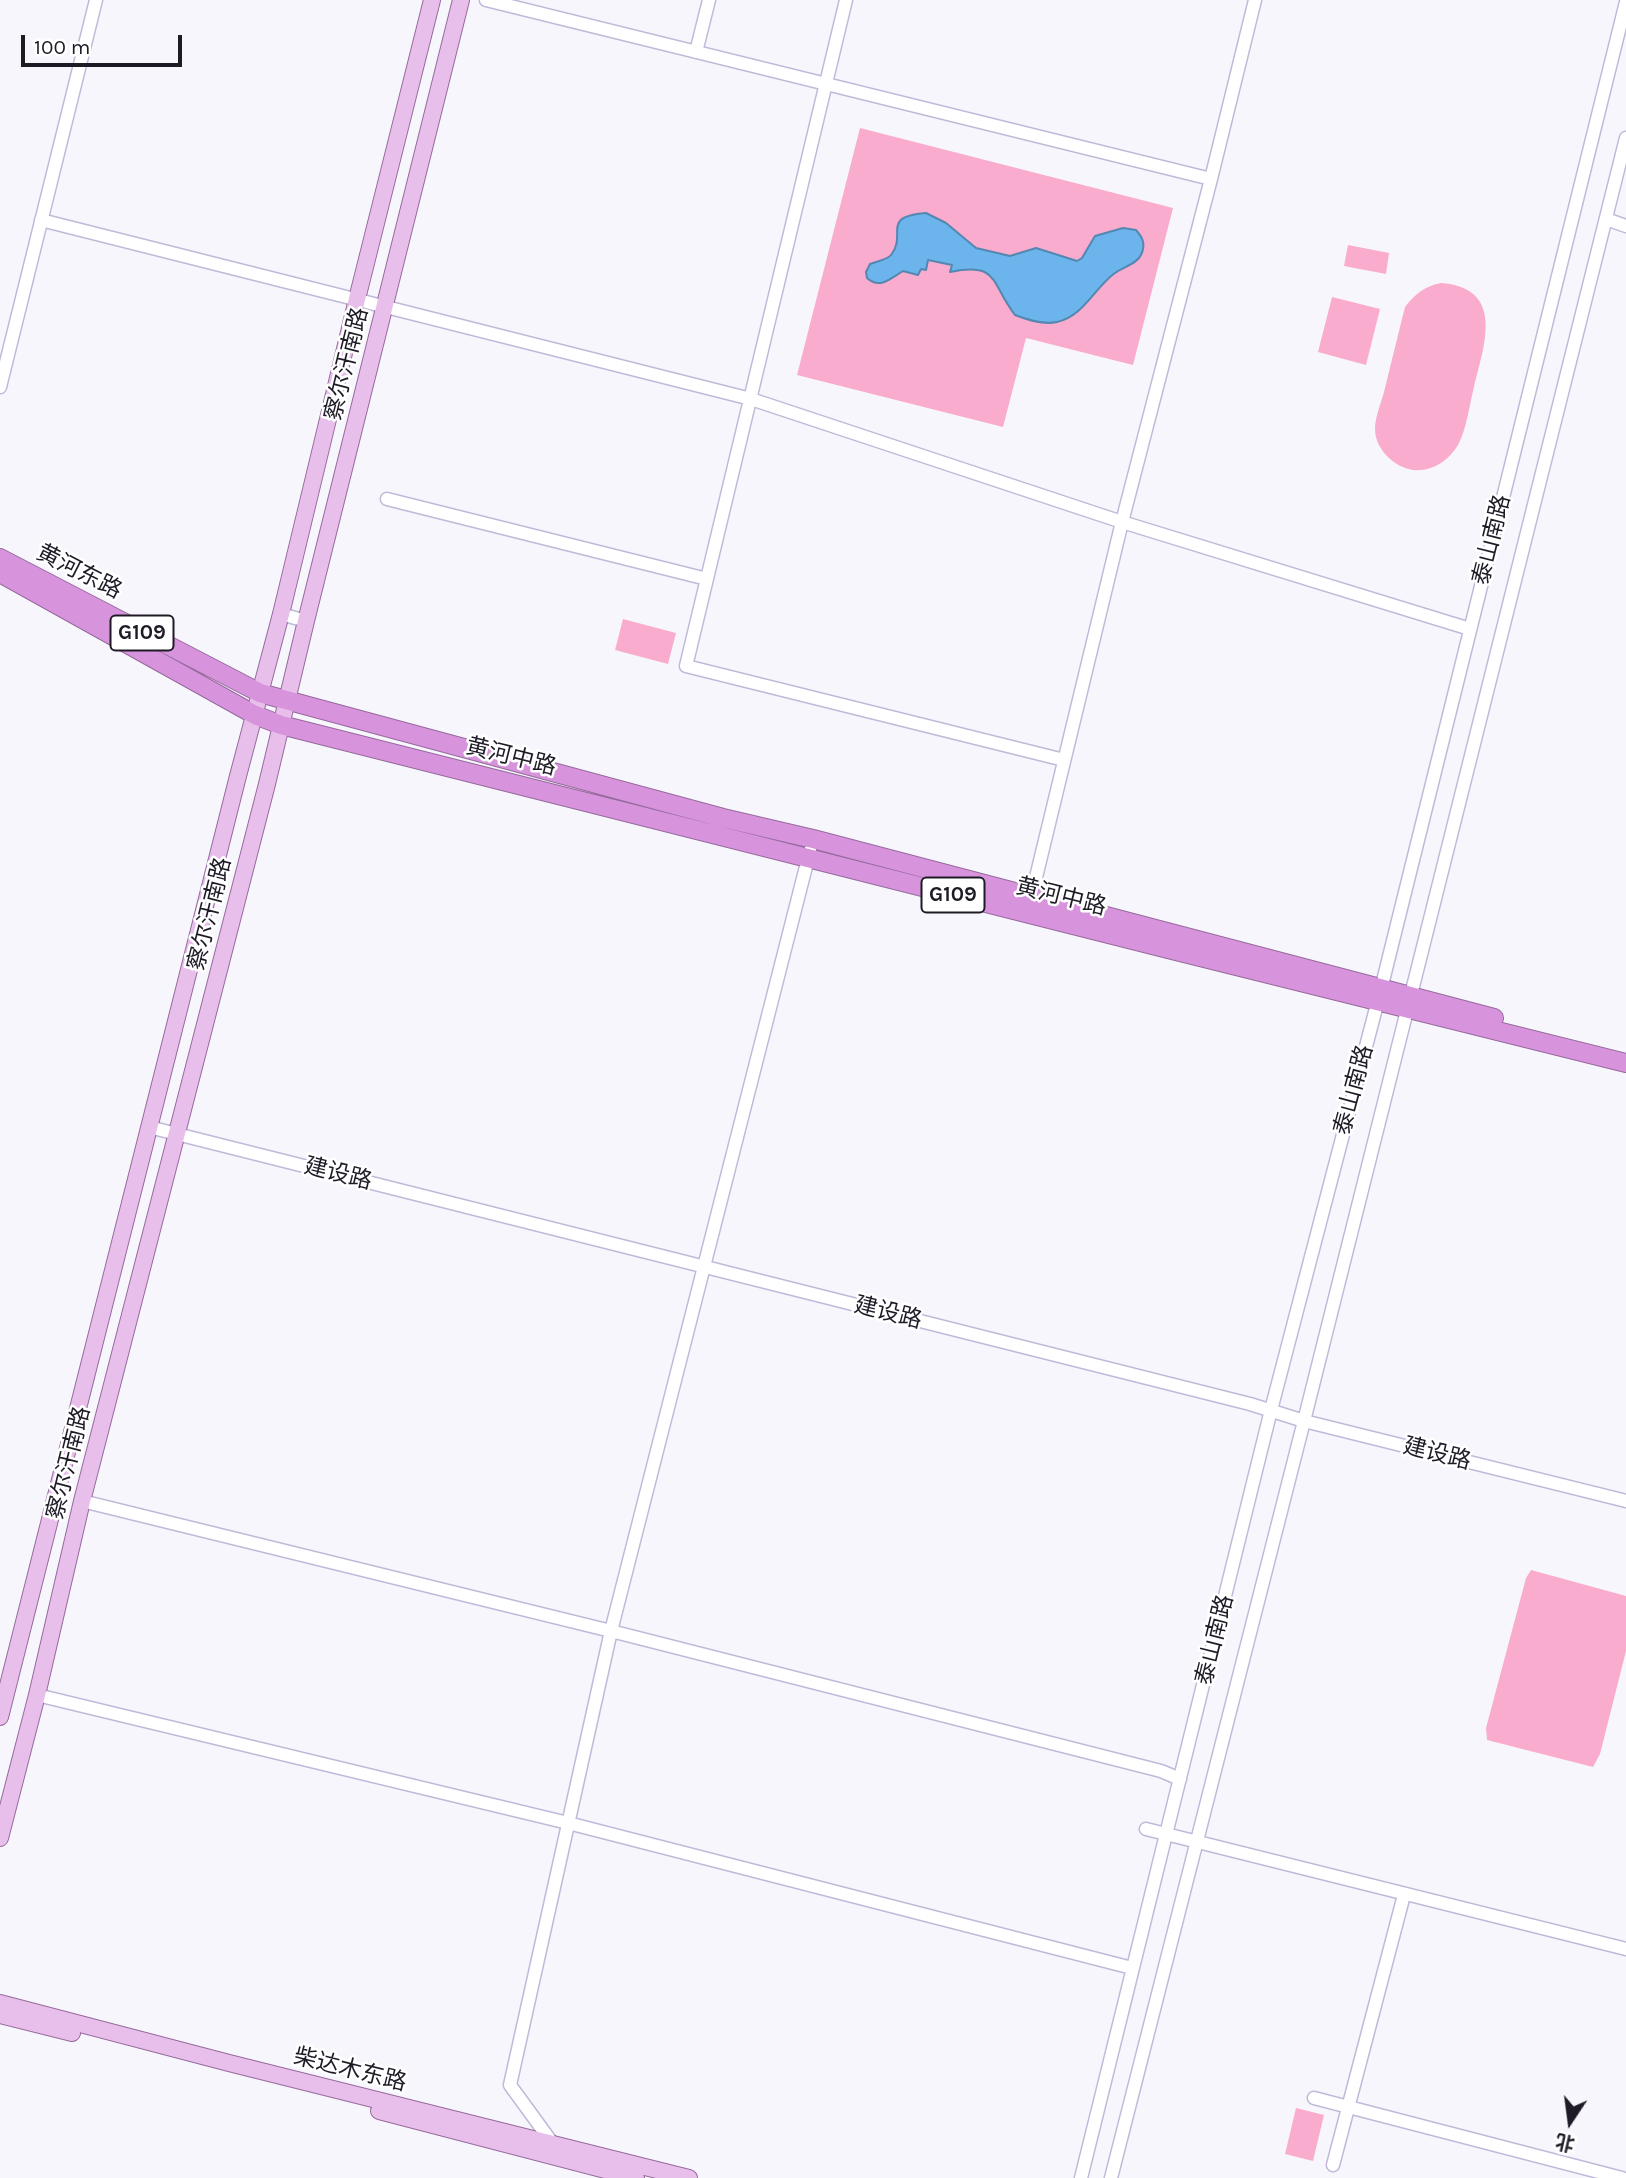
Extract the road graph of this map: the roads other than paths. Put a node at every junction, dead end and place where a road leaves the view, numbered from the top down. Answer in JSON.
{"nodes":[{"id":1,"x":96,"y":0,"type":"edge"},
{"id":2,"x":432,"y":0,"type":"edge"},
{"id":3,"x":461,"y":0,"type":"edge"},
{"id":4,"x":486,"y":0,"type":"edge"},
{"id":5,"x":709,"y":0,"type":"edge"},
{"id":6,"x":846,"y":0,"type":"edge"},
{"id":7,"x":1255,"y":0,"type":"edge"},
{"id":8,"x":1626,"y":2,"type":"edge"},
{"id":9,"x":696,"y":52,"type":"junction"},
{"id":10,"x":825,"y":84,"type":"junction"},
{"id":11,"x":1626,"y":138,"type":"edge"},
{"id":12,"x":1211,"y":179,"type":"junction"},
{"id":13,"x":1606,"y":219,"type":"junction"},
{"id":14,"x":41,"y":220,"type":"junction"},
{"id":15,"x":1626,"y":226,"type":"edge"},
{"id":16,"x":357,"y":299,"type":"junction"},
{"id":17,"x":384,"y":306,"type":"junction"},
{"id":18,"x":0,"y":387,"type":"edge"},
{"id":19,"x":751,"y":399,"type":"junction"},
{"id":20,"x":387,"y":499,"type":"dead end"},
{"id":21,"x":1122,"y":522,"type":"junction"},
{"id":22,"x":0,"y":558,"type":"edge"},
{"id":23,"x":0,"y":573,"type":"edge"},
{"id":24,"x":707,"y":579,"type":"junction"},
{"id":25,"x":281,"y":614,"type":"junction"},
{"id":26,"x":306,"y":621,"type":"junction"},
{"id":27,"x":1469,"y":629,"type":"junction"},
{"id":28,"x":260,"y":693,"type":"junction"},
{"id":29,"x":287,"y":699,"type":"junction"},
{"id":30,"x":255,"y":715,"type":"junction"},
{"id":31,"x":281,"y":725,"type":"junction"},
{"id":32,"x":1064,"y":760,"type":"junction"},
{"id":33,"x":813,"y":839,"type":"junction"},
{"id":34,"x":808,"y":858,"type":"junction"},
{"id":35,"x":1031,"y":898,"type":"junction"},
{"id":36,"x":1379,"y":995,"type":"junction"},
{"id":37,"x":1409,"y":1003,"type":"junction"},
{"id":38,"x":1626,"y":1052,"type":"edge"},
{"id":39,"x":1626,"y":1063,"type":"edge"},
{"id":40,"x":149,"y":1126,"type":"junction"},
{"id":41,"x":178,"y":1134,"type":"junction"},
{"id":42,"x":705,"y":1267,"type":"junction"},
{"id":43,"x":1271,"y":1410,"type":"junction"},
{"id":44,"x":1304,"y":1421,"type":"junction"},
{"id":45,"x":82,"y":1501,"type":"junction"},
{"id":46,"x":1626,"y":1501,"type":"edge"},
{"id":47,"x":611,"y":1631,"type":"junction"},
{"id":48,"x":37,"y":1695,"type":"junction"},
{"id":49,"x":0,"y":1717,"type":"edge"},
{"id":50,"x":1180,"y":1779,"type":"junction"},
{"id":51,"x":568,"y":1824,"type":"junction"},
{"id":52,"x":1146,"y":1829,"type":"dead end"},
{"id":53,"x":1166,"y":1835,"type":"junction"},
{"id":54,"x":0,"y":1838,"type":"edge"},
{"id":55,"x":1196,"y":1842,"type":"junction"},
{"id":56,"x":1404,"y":1895,"type":"junction"},
{"id":57,"x":1626,"y":1949,"type":"edge"},
{"id":58,"x":1132,"y":1968,"type":"junction"},
{"id":59,"x":0,"y":2003,"type":"edge"},
{"id":60,"x":0,"y":2015,"type":"edge"},
{"id":61,"x":1314,"y":2098,"type":"dead end"},
{"id":62,"x":1348,"y":2107,"type":"junction"},
{"id":63,"x":553,"y":2144,"type":"junction"},
{"id":64,"x":1333,"y":2165,"type":"dead end"},
{"id":65,"x":636,"y":2178,"type":"edge"},
{"id":66,"x":689,"y":2178,"type":"edge"},
{"id":67,"x":1081,"y":2178,"type":"edge"},
{"id":68,"x":1111,"y":2178,"type":"edge"},
{"id":69,"x":1622,"y":2178,"type":"edge"}],
"edges":[{"from":1,"to":14,"type":"street"},
{"from":2,"to":16,"type":"main road","name":"察尔汗南路"},
{"from":3,"to":17,"type":"main road","name":"察尔汗南路"},
{"from":4,"to":9,"type":"street"},
{"from":5,"to":9,"type":"street"},
{"from":6,"to":10,"type":"street"},
{"from":7,"to":12,"type":"street"},
{"from":8,"to":27,"type":"street","name":"泰山南路"},
{"from":9,"to":10,"type":"street"},
{"from":10,"to":12,"type":"street"},
{"from":10,"to":19,"type":"street"},
{"from":11,"to":13,"type":"street","name":"泰山南路"},
{"from":12,"to":21,"type":"street"},
{"from":13,"to":15,"type":"street"},
{"from":13,"to":37,"type":"street","name":"泰山南路"},
{"from":14,"to":16,"type":"street"},
{"from":14,"to":18,"type":"street"},
{"from":16,"to":17,"type":"street"},
{"from":16,"to":25,"type":"main road","name":"察尔汗南路"},
{"from":17,"to":19,"type":"street"},
{"from":17,"to":26,"type":"main road","name":"察尔汗南路"},
{"from":19,"to":21,"type":"street"},
{"from":19,"to":24,"type":"street"},
{"from":20,"to":24,"type":"street"},
{"from":21,"to":27,"type":"street"},
{"from":21,"to":32,"type":"street"},
{"from":22,"to":28,"type":"highway","name":"黄河东路","number":"G109"},
{"from":23,"to":30,"type":"highway","name":"黄河东路","number":"G109"},
{"from":24,"to":32,"type":"street"},
{"from":25,"to":26,"type":"street"},
{"from":25,"to":28,"type":"main road","name":"察尔汗南路"},
{"from":26,"to":29,"type":"main road","name":"察尔汗南路"},
{"from":27,"to":36,"type":"street","name":"泰山南路"},
{"from":28,"to":29,"type":"highway","name":"黄河东路","number":"G109"},
{"from":28,"to":30,"type":"main road","name":"察尔汗南路"},
{"from":29,"to":31,"type":"main road","name":"察尔汗南路"},
{"from":29,"to":33,"type":"highway","name":"黄河中路","number":"G109"},
{"from":30,"to":31,"type":"highway","name":"黄河东路","number":"G109"},
{"from":30,"to":40,"type":"main road","name":"察尔汗南路"},
{"from":31,"to":34,"type":"highway","name":"黄河中路","number":"G109"},
{"from":31,"to":41,"type":"main road","name":"察尔汗南路"},
{"from":32,"to":35,"type":"street"},
{"from":33,"to":34,"type":"street"},
{"from":33,"to":35,"type":"highway","name":"黄河中路","number":"G109"},
{"from":34,"to":36,"type":"highway","name":"黄河中路","number":"G109"},
{"from":34,"to":42,"type":"street"},
{"from":35,"to":36,"type":"highway","name":"黄河中路","number":"G109"},
{"from":36,"to":37,"type":"highway","name":"黄河中路","number":"G109"},
{"from":36,"to":43,"type":"street","name":"泰山南路"},
{"from":37,"to":38,"type":"highway","name":"黄河中路","number":"G109"},
{"from":37,"to":39,"type":"highway","name":"黄河中路","number":"G109"},
{"from":37,"to":44,"type":"street","name":"泰山南路"},
{"from":40,"to":41,"type":"street","name":"建设路"},
{"from":40,"to":49,"type":"main road","name":"察尔汗南路"},
{"from":41,"to":42,"type":"street","name":"建设路"},
{"from":41,"to":45,"type":"main road","name":"察尔汗南路"},
{"from":42,"to":43,"type":"street","name":"建设路"},
{"from":42,"to":47,"type":"street"},
{"from":43,"to":44,"type":"street","name":"建设路"},
{"from":43,"to":50,"type":"street","name":"泰山南路"},
{"from":44,"to":46,"type":"street","name":"建设路"},
{"from":44,"to":55,"type":"street","name":"泰山南路"},
{"from":45,"to":47,"type":"street"},
{"from":45,"to":48,"type":"main road","name":"察尔汗南路"},
{"from":47,"to":50,"type":"street"},
{"from":47,"to":51,"type":"street"},
{"from":48,"to":51,"type":"street"},
{"from":48,"to":54,"type":"main road","name":"察尔汗南路"},
{"from":50,"to":53,"type":"street","name":"泰山南路"},
{"from":51,"to":58,"type":"street"},
{"from":51,"to":63,"type":"street"},
{"from":52,"to":53,"type":"street"},
{"from":53,"to":55,"type":"street"},
{"from":53,"to":58,"type":"street","name":"泰山南路"},
{"from":55,"to":56,"type":"street"},
{"from":55,"to":68,"type":"street","name":"泰山南路"},
{"from":56,"to":57,"type":"street"},
{"from":56,"to":62,"type":"street"},
{"from":58,"to":67,"type":"street","name":"泰山南路"},
{"from":59,"to":63,"type":"main road","name":"柴达木东路"},
{"from":60,"to":65,"type":"main road","name":"柴达木东路"},
{"from":61,"to":62,"type":"street"},
{"from":62,"to":64,"type":"street"},
{"from":62,"to":69,"type":"street"},
{"from":63,"to":66,"type":"main road","name":"柴达木东路"}]}
